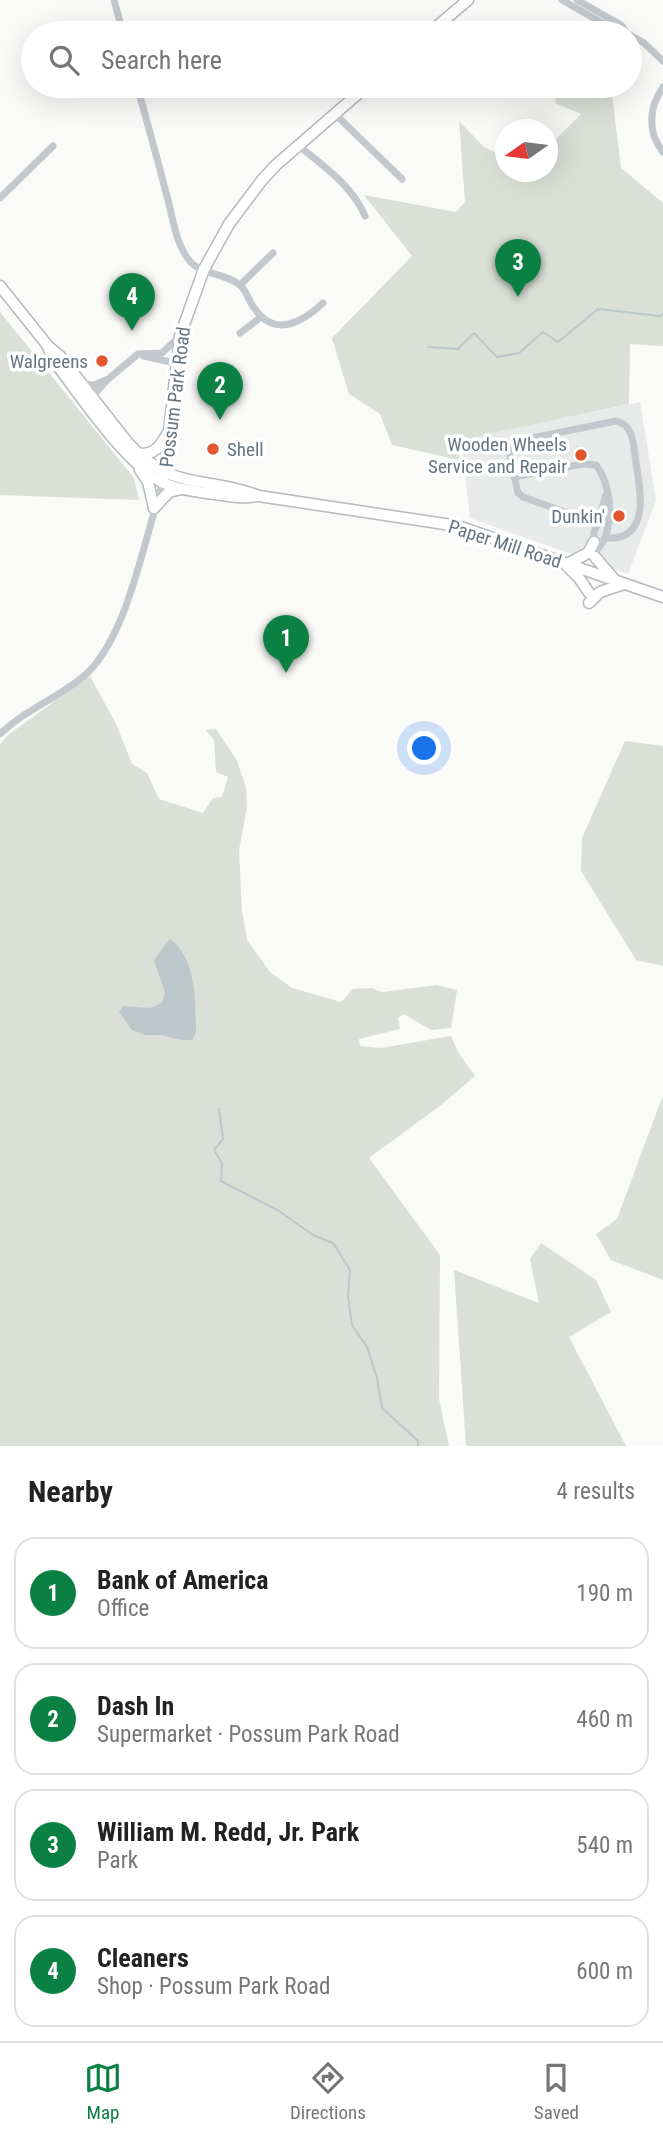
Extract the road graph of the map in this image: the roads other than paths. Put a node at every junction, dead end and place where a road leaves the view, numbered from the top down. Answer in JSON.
{"nodes":[{"id":1,"x":114,"y":0,"type":"edge"},
{"id":2,"x":468,"y":0,"type":"edge"},
{"id":3,"x":562,"y":0,"type":"edge"},
{"id":4,"x":578,"y":0,"type":"edge"},
{"id":5,"x":120,"y":21,"type":"edge"},
{"id":6,"x":443,"y":21,"type":"edge"},
{"id":7,"x":599,"y":21,"type":"edge"},
{"id":8,"x":613,"y":21,"type":"edge"},
{"id":9,"x":642,"y":41,"type":"edge"},
{"id":10,"x":663,"y":61,"type":"edge"},
{"id":11,"x":663,"y":87,"type":"edge"},
{"id":12,"x":140,"y":98,"type":"edge"},
{"id":13,"x":353,"y":98,"type":"edge"},
{"id":14,"x":335,"y":114,"type":"junction"},
{"id":15,"x":298,"y":145,"type":"junction"},
{"id":16,"x":53,"y":146,"type":"dead end"},
{"id":17,"x":663,"y":152,"type":"edge"},
{"id":18,"x":402,"y":179,"type":"dead end"},
{"id":19,"x":0,"y":198,"type":"edge"},
{"id":20,"x":365,"y":216,"type":"dead end"},
{"id":21,"x":273,"y":253,"type":"dead end"},
{"id":22,"x":204,"y":269,"type":"junction"},
{"id":23,"x":240,"y":285,"type":"junction"},
{"id":24,"x":0,"y":286,"type":"edge"},
{"id":25,"x":323,"y":303,"type":"dead end"},
{"id":26,"x":261,"y":317,"type":"junction"},
{"id":27,"x":240,"y":333,"type":"dead end"},
{"id":28,"x":180,"y":336,"type":"junction"},
{"id":29,"x":48,"y":346,"type":"junction"},
{"id":30,"x":143,"y":356,"type":"junction"},
{"id":31,"x":176,"y":363,"type":"junction"},
{"id":32,"x":68,"y":379,"type":"junction"},
{"id":33,"x":107,"y":380,"type":"junction"},
{"id":34,"x":83,"y":384,"type":"junction"},
{"id":35,"x":92,"y":397,"type":"junction"},
{"id":36,"x":169,"y":430,"type":"junction"},
{"id":37,"x":134,"y":455,"type":"junction"},
{"id":38,"x":514,"y":477,"type":"junction"},
{"id":39,"x":164,"y":478,"type":"junction"},
{"id":40,"x":183,"y":489,"type":"junction"},
{"id":41,"x":606,"y":494,"type":"junction"},
{"id":42,"x":259,"y":496,"type":"junction"},
{"id":43,"x":155,"y":508,"type":"junction"},
{"id":44,"x":597,"y":526,"type":"junction"},
{"id":45,"x":606,"y":538,"type":"junction"},
{"id":46,"x":595,"y":550,"type":"junction"},
{"id":47,"x":566,"y":564,"type":"junction"},
{"id":48,"x":593,"y":573,"type":"junction"},
{"id":49,"x":622,"y":584,"type":"junction"},
{"id":50,"x":663,"y":597,"type":"edge"},
{"id":51,"x":0,"y":734,"type":"edge"}],
"edges":[{"from":1,"to":5,"type":"street"},
{"from":2,"to":6,"type":"main road"},
{"from":3,"to":7,"type":"street"},
{"from":4,"to":8,"type":"street"},
{"from":9,"to":10,"type":"street"},
{"from":11,"to":17,"type":"street"},
{"from":12,"to":22,"type":"street"},
{"from":13,"to":14,"type":"main road","name":"Possum Park Road"},
{"from":14,"to":15,"type":"main road","name":"Possum Park Road"},
{"from":14,"to":18,"type":"street"},
{"from":15,"to":20,"type":"street"},
{"from":15,"to":22,"type":"main road","name":"Possum Park Road"},
{"from":16,"to":19,"type":"street"},
{"from":21,"to":23,"type":"street"},
{"from":22,"to":23,"type":"street"},
{"from":22,"to":28,"type":"main road","name":"Possum Park Road"},
{"from":23,"to":26,"type":"street"},
{"from":24,"to":29,"type":"main road","name":"Paper Mill Road"},
{"from":25,"to":26,"type":"street"},
{"from":26,"to":27,"type":"street"},
{"from":28,"to":30,"type":"street"},
{"from":28,"to":31,"type":"main road","name":"Possum Park Road"},
{"from":29,"to":32,"type":"main road","name":"Paper Mill Road"},
{"from":29,"to":34,"type":"main road","name":"Paper Mill Road"},
{"from":30,"to":31,"type":"street"},
{"from":30,"to":33,"type":"street"},
{"from":31,"to":36,"type":"main road","name":"Possum Park Road"},
{"from":32,"to":35,"type":"main road"},
{"from":32,"to":37,"type":"main road","name":"Paper Mill Road"},
{"from":33,"to":34,"type":"street"},
{"from":33,"to":35,"type":"street"},
{"from":34,"to":35,"type":"main road","name":"Paper Mill Road"},
{"from":35,"to":37,"type":"main road","name":"Paper Mill Road"},
{"from":36,"to":37,"type":"main road"},
{"from":36,"to":39,"type":"main road","name":"Possum Park Road"},
{"from":37,"to":39,"type":"main road","name":"Paper Mill Road"},
{"from":37,"to":43,"type":"main road"},
{"from":38,"to":41,"type":"street"},
{"from":38,"to":44,"type":"street"},
{"from":38,"to":45,"type":"street"},
{"from":39,"to":40,"type":"main road","name":"Paper Mill Road"},
{"from":39,"to":42,"type":"main road","name":"Paper Mill Road"},
{"from":39,"to":43,"type":"street"},
{"from":40,"to":42,"type":"main road","name":"Paper Mill Road"},
{"from":40,"to":43,"type":"main road"},
{"from":41,"to":44,"type":"street"},
{"from":41,"to":45,"type":"street"},
{"from":42,"to":47,"type":"main road","name":"Paper Mill Road"},
{"from":43,"to":51,"type":"street"},
{"from":44,"to":46,"type":"street"},
{"from":45,"to":46,"type":"street"},
{"from":46,"to":47,"type":"main road"},
{"from":46,"to":48,"type":"street"},
{"from":46,"to":49,"type":"main road"},
{"from":47,"to":48,"type":"main road","name":"Paper Mill Road"},
{"from":47,"to":49,"type":"main road"},
{"from":48,"to":49,"type":"main road","name":"Paper Mill Road"},
{"from":49,"to":50,"type":"main road","name":"Paper Mill Road"}]}
